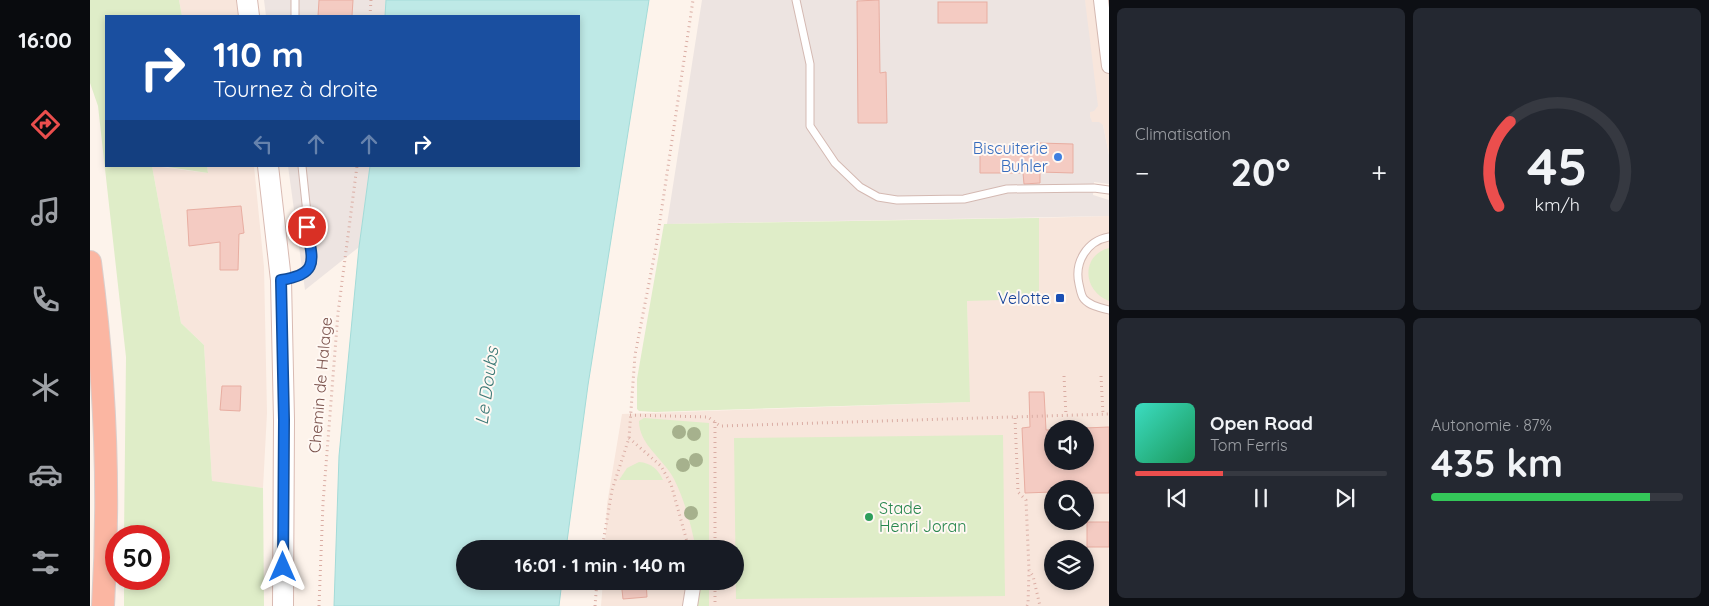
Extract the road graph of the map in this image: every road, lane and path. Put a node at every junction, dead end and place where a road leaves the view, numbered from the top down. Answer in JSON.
{"nodes":[{"id":1,"x":247,"y":0,"type":"edge"},
{"id":2,"x":294,"y":0,"type":"edge"},
{"id":3,"x":371,"y":0,"type":"edge"},
{"id":4,"x":693,"y":0,"type":"edge"},
{"id":5,"x":796,"y":0,"type":"edge"},
{"id":6,"x":1101,"y":0,"type":"edge"},
{"id":7,"x":249,"y":15,"type":"edge"},
{"id":8,"x":295,"y":15,"type":"edge"},
{"id":9,"x":370,"y":15,"type":"edge"},
{"id":10,"x":1109,"y":66,"type":"edge"},
{"id":11,"x":268,"y":167,"type":"edge"},
{"id":12,"x":302,"y":167,"type":"edge"},
{"id":13,"x":358,"y":167,"type":"edge"},
{"id":14,"x":1109,"y":190,"type":"edge"},
{"id":15,"x":1109,"y":237,"type":"edge"},
{"id":16,"x":90,"y":262,"type":"edge"},
{"id":17,"x":281,"y":280,"type":"junction"},
{"id":18,"x":1109,"y":310,"type":"edge"},
{"id":19,"x":1064,"y":376,"type":"dead end"},
{"id":20,"x":1101,"y":376,"type":"dead end"},
{"id":21,"x":1103,"y":414,"type":"junction"},
{"id":22,"x":1109,"y":414,"type":"edge"},
{"id":23,"x":630,"y":415,"type":"junction"},
{"id":24,"x":1066,"y":416,"type":"junction"},
{"id":25,"x":1015,"y":418,"type":"junction"},
{"id":26,"x":715,"y":422,"type":"junction"},
{"id":27,"x":630,"y":438,"type":"junction"},
{"id":28,"x":604,"y":540,"type":"edge"},
{"id":29,"x":687,"y":540,"type":"edge"},
{"id":30,"x":715,"y":540,"type":"edge"},
{"id":31,"x":1029,"y":570,"type":"junction"},
{"id":32,"x":596,"y":590,"type":"edge"},
{"id":33,"x":693,"y":590,"type":"edge"},
{"id":34,"x":715,"y":590,"type":"edge"},
{"id":35,"x":103,"y":606,"type":"edge"},
{"id":36,"x":283,"y":606,"type":"edge"},
{"id":37,"x":319,"y":606,"type":"edge"},
{"id":38,"x":595,"y":606,"type":"edge"},
{"id":39,"x":690,"y":606,"type":"edge"},
{"id":40,"x":715,"y":606,"type":"edge"},
{"id":41,"x":1026,"y":606,"type":"edge"},
{"id":42,"x":1040,"y":606,"type":"edge"}],
"edges":[{"from":1,"to":7,"type":"main road"},
{"from":2,"to":8,"type":"lane"},
{"from":3,"to":9,"type":"path"},
{"from":4,"to":23,"type":"path"},
{"from":5,"to":14,"type":"lane"},
{"from":6,"to":10,"type":"street"},
{"from":11,"to":17,"type":"main road"},
{"from":12,"to":17,"type":"lane"},
{"from":13,"to":37,"type":"path","name":"Chemin de Halage"},
{"from":15,"to":18,"type":"lane"},
{"from":16,"to":35,"type":"highway"},
{"from":17,"to":36,"type":"main road"},
{"from":19,"to":24,"type":"path"},
{"from":20,"to":21,"type":"path"},
{"from":21,"to":22,"type":"path"},
{"from":21,"to":24,"type":"path"},
{"from":23,"to":26,"type":"path"},
{"from":23,"to":27,"type":"path"},
{"from":24,"to":25,"type":"path"},
{"from":25,"to":26,"type":"path"},
{"from":25,"to":31,"type":"path"},
{"from":26,"to":30,"type":"path"},
{"from":27,"to":28,"type":"path"},
{"from":27,"to":29,"type":"path"},
{"from":31,"to":41,"type":"path"},
{"from":31,"to":42,"type":"path"},
{"from":32,"to":38,"type":"path"},
{"from":33,"to":39,"type":"street"},
{"from":34,"to":40,"type":"path"}]}
